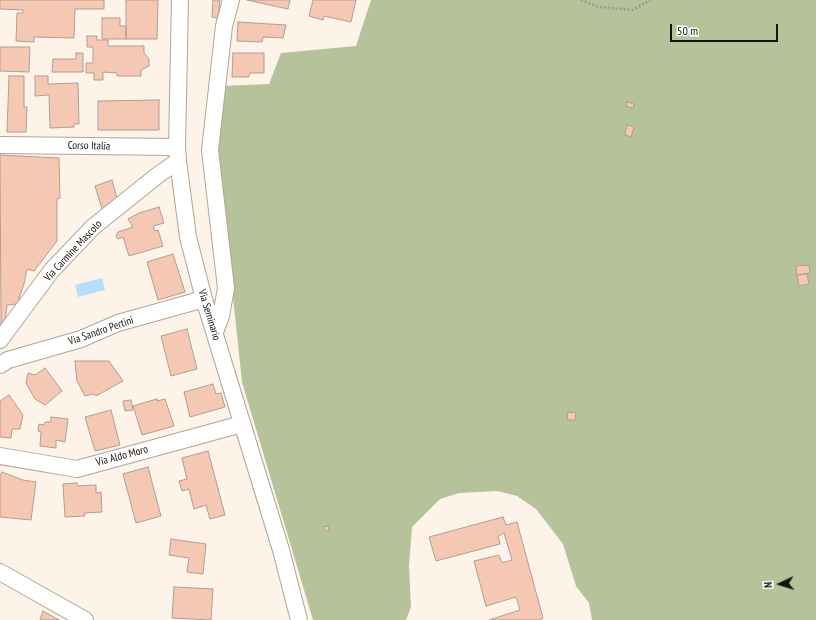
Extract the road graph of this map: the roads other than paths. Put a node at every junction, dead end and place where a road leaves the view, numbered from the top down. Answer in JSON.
{"nodes":[{"id":1,"x":180,"y":0,"type":"edge"},
{"id":2,"x":231,"y":0,"type":"edge"},
{"id":3,"x":0,"y":145,"type":"edge"},
{"id":4,"x":178,"y":154,"type":"junction"},
{"id":5,"x":204,"y":299,"type":"junction"},
{"id":6,"x":215,"y":332,"type":"junction"},
{"id":7,"x":0,"y":340,"type":"edge"},
{"id":8,"x":0,"y":366,"type":"edge"},
{"id":9,"x":242,"y":424,"type":"junction"},
{"id":10,"x":0,"y":456,"type":"edge"},
{"id":11,"x":0,"y":572,"type":"edge"},
{"id":12,"x":85,"y":620,"type":"edge"},
{"id":13,"x":299,"y":620,"type":"edge"}],
"edges":[{"from":1,"to":4,"type":"street","name":"Via Seminario"},
{"from":2,"to":6,"type":"street"},
{"from":3,"to":4,"type":"street","name":"Corso Italia"},
{"from":4,"to":5,"type":"street","name":"Via Seminario"},
{"from":4,"to":7,"type":"street","name":"Via Carmine Mascolo"},
{"from":5,"to":6,"type":"street","name":"Via Seminario"},
{"from":5,"to":8,"type":"street","name":"Via Sandro Pertini"},
{"from":6,"to":9,"type":"street","name":"Via Seminario"},
{"from":9,"to":10,"type":"street","name":"Via Aldo Moro"},
{"from":9,"to":13,"type":"street","name":"Via Seminario"},
{"from":11,"to":12,"type":"street"}]}
